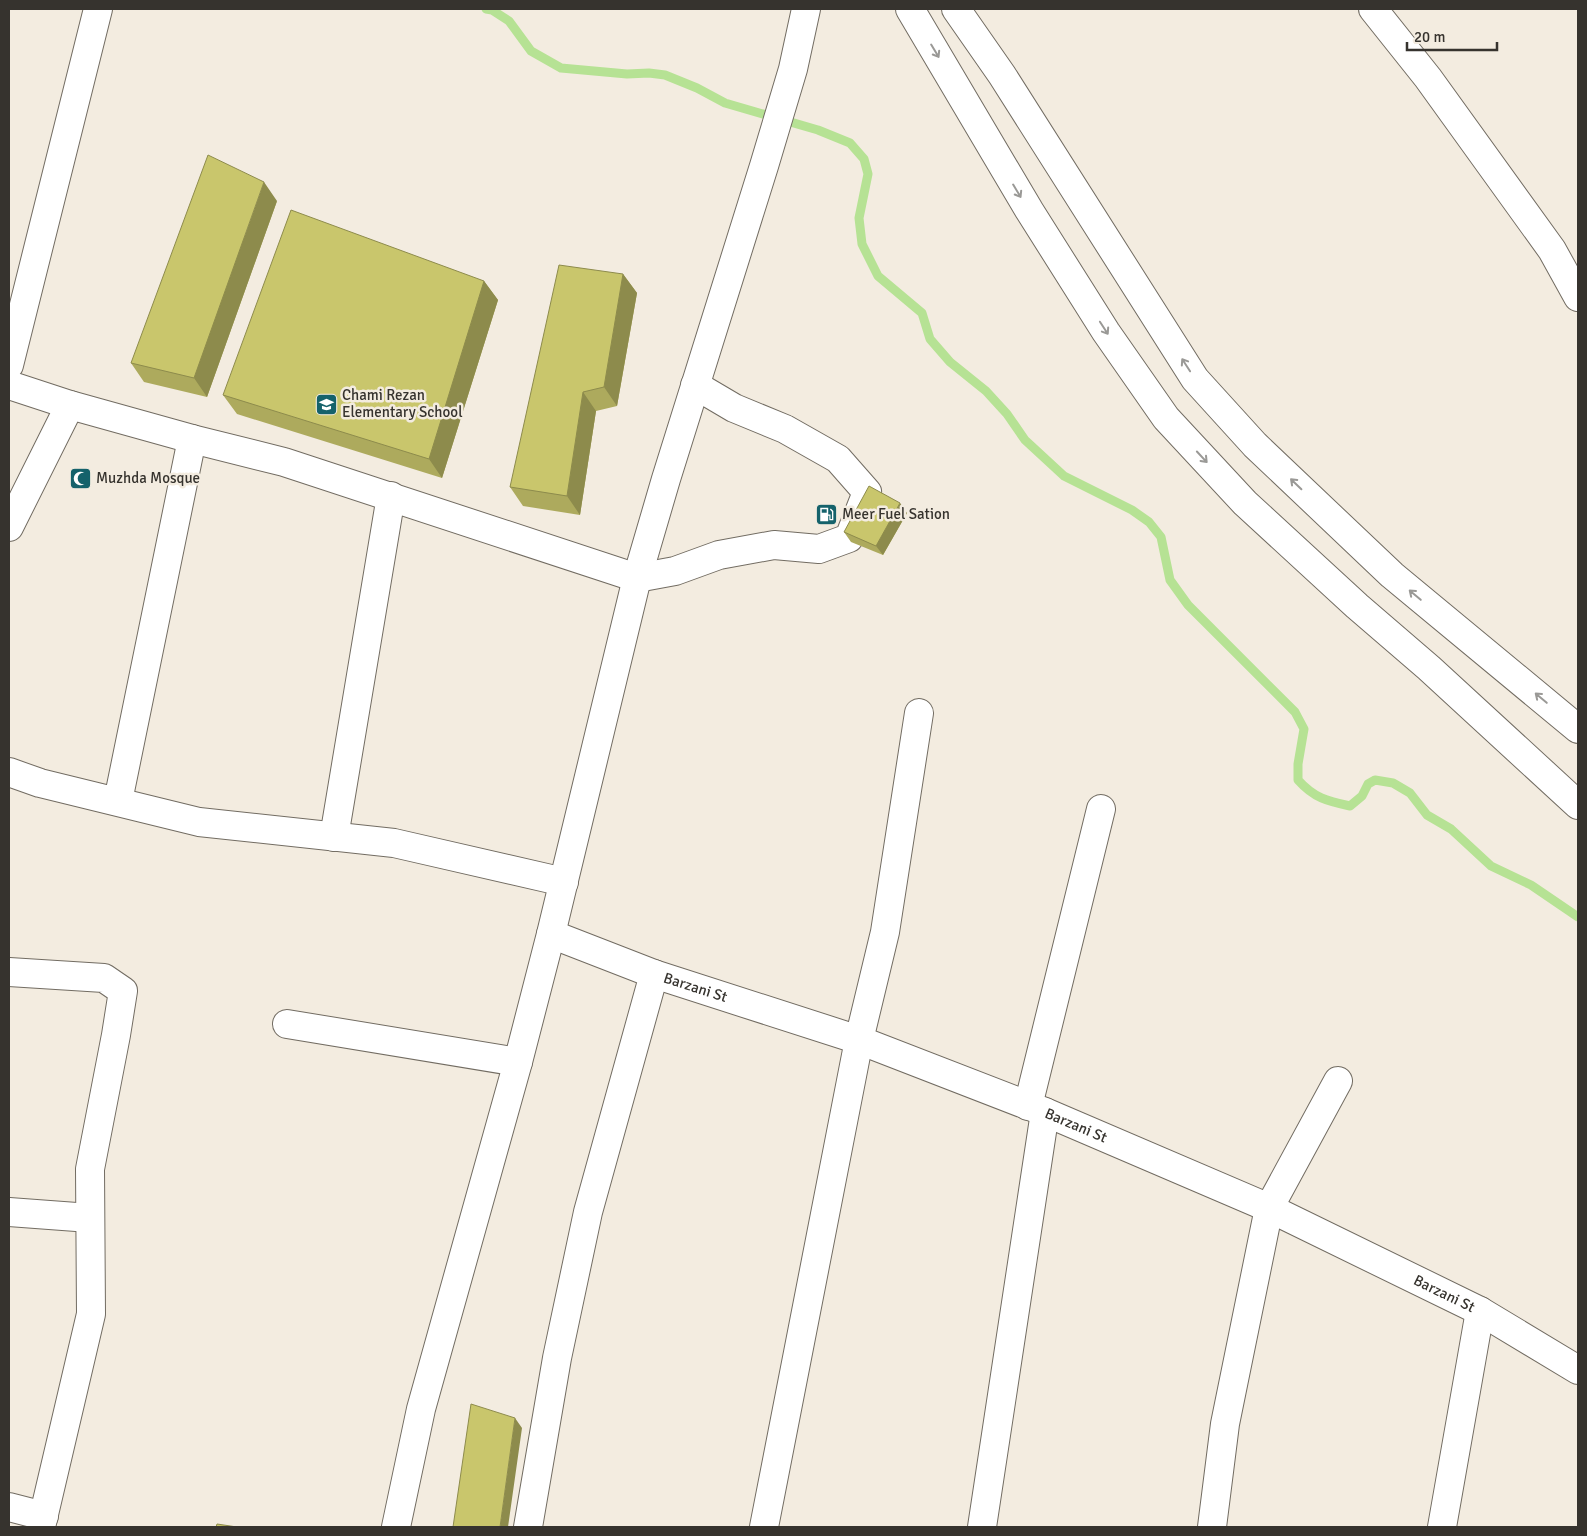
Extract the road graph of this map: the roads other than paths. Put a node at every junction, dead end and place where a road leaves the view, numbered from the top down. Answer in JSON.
{"nodes":[{"id":1,"x":98,"y":9,"type":"edge"},
{"id":2,"x":806,"y":9,"type":"edge"},
{"id":3,"x":910,"y":9,"type":"edge"},
{"id":4,"x":956,"y":9,"type":"edge"},
{"id":5,"x":1373,"y":9,"type":"edge"},
{"id":6,"x":1578,"y":297,"type":"edge"},
{"id":7,"x":9,"y":365,"type":"edge"},
{"id":8,"x":9,"y":385,"type":"edge"},
{"id":9,"x":695,"y":385,"type":"junction"},
{"id":10,"x":70,"y":405,"type":"junction"},
{"id":11,"x":192,"y":439,"type":"junction"},
{"id":12,"x":391,"y":496,"type":"junction"},
{"id":13,"x":9,"y":526,"type":"edge"},
{"id":14,"x":637,"y":578,"type":"junction"},
{"id":15,"x":919,"y":713,"type":"dead end"},
{"id":16,"x":1578,"y":729,"type":"edge"},
{"id":17,"x":9,"y":772,"type":"edge"},
{"id":18,"x":118,"y":802,"type":"junction"},
{"id":19,"x":1578,"y":805,"type":"edge"},
{"id":20,"x":1101,"y":809,"type":"dead end"},
{"id":21,"x":334,"y":837,"type":"junction"},
{"id":22,"x":564,"y":882,"type":"junction"},
{"id":23,"x":551,"y":934,"type":"junction"},
{"id":24,"x":9,"y":972,"type":"edge"},
{"id":25,"x":654,"y":974,"type":"junction"},
{"id":26,"x":287,"y":1024,"type":"dead end"},
{"id":27,"x":859,"y":1040,"type":"junction"},
{"id":28,"x":518,"y":1062,"type":"junction"},
{"id":29,"x":1338,"y":1081,"type":"dead end"},
{"id":30,"x":1036,"y":1109,"type":"junction"},
{"id":31,"x":1268,"y":1208,"type":"junction"},
{"id":32,"x":9,"y":1212,"type":"edge"},
{"id":33,"x":90,"y":1218,"type":"junction"},
{"id":34,"x":1480,"y":1311,"type":"junction"},
{"id":35,"x":1578,"y":1370,"type":"edge"},
{"id":36,"x":9,"y":1507,"type":"edge"},
{"id":37,"x":43,"y":1522,"type":"edge"},
{"id":38,"x":396,"y":1527,"type":"edge"},
{"id":39,"x":528,"y":1527,"type":"edge"},
{"id":40,"x":764,"y":1527,"type":"edge"},
{"id":41,"x":982,"y":1527,"type":"edge"},
{"id":42,"x":1212,"y":1527,"type":"edge"},
{"id":43,"x":1442,"y":1527,"type":"edge"}],
"edges":[{"from":1,"to":7,"type":"street"},
{"from":2,"to":9,"type":"street"},
{"from":3,"to":19,"type":"street","one_way":true},
{"from":16,"to":4,"type":"street","one_way":true},
{"from":5,"to":6,"type":"street"},
{"from":8,"to":10,"type":"street"},
{"from":9,"to":14,"type":"street"},
{"from":9,"to":14,"type":"street"},
{"from":10,"to":11,"type":"street"},
{"from":10,"to":13,"type":"street"},
{"from":11,"to":12,"type":"street"},
{"from":11,"to":18,"type":"street"},
{"from":12,"to":14,"type":"street"},
{"from":12,"to":21,"type":"street"},
{"from":14,"to":22,"type":"street"},
{"from":15,"to":27,"type":"street"},
{"from":17,"to":18,"type":"street"},
{"from":18,"to":21,"type":"street"},
{"from":20,"to":30,"type":"street"},
{"from":21,"to":22,"type":"street"},
{"from":22,"to":23,"type":"street"},
{"from":23,"to":25,"type":"street","name":"Barzani St"},
{"from":23,"to":28,"type":"street"},
{"from":24,"to":33,"type":"street"},
{"from":25,"to":27,"type":"street","name":"Barzani St"},
{"from":25,"to":39,"type":"street"},
{"from":26,"to":28,"type":"street"},
{"from":27,"to":30,"type":"street","name":"Barzani St"},
{"from":27,"to":40,"type":"street"},
{"from":28,"to":38,"type":"street"},
{"from":29,"to":31,"type":"street"},
{"from":30,"to":31,"type":"street","name":"Barzani St"},
{"from":30,"to":41,"type":"street"},
{"from":31,"to":34,"type":"street","name":"Barzani St"},
{"from":31,"to":42,"type":"street"},
{"from":32,"to":33,"type":"street"},
{"from":33,"to":37,"type":"street"},
{"from":34,"to":35,"type":"street","name":"Barzani St"},
{"from":34,"to":43,"type":"street"},
{"from":36,"to":37,"type":"street"}]}
